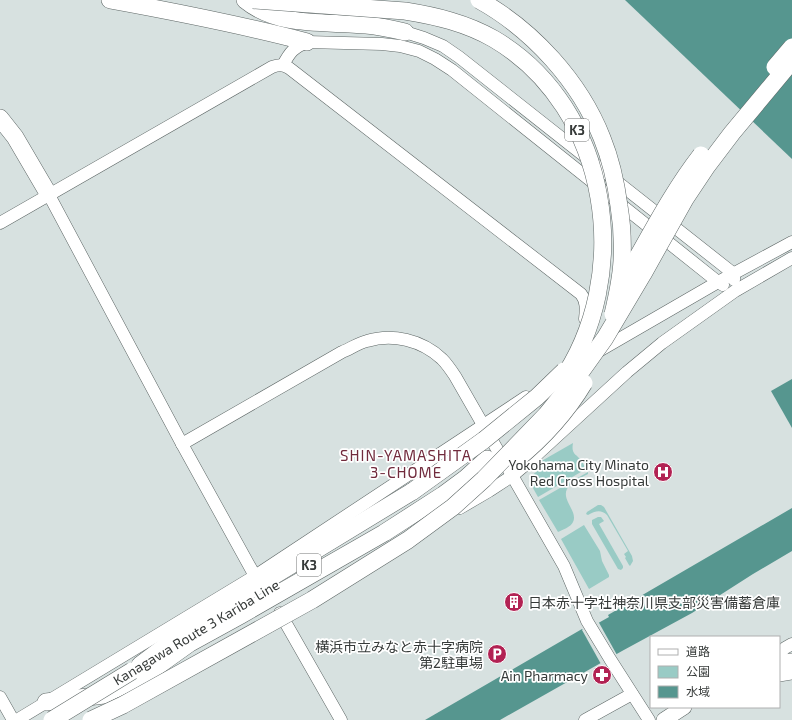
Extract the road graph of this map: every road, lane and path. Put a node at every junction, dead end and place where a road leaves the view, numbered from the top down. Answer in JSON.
{"nodes":[{"id":1,"x":110,"y":0,"type":"edge"},
{"id":2,"x":245,"y":0,"type":"edge"},
{"id":3,"x":253,"y":0,"type":"edge"},
{"id":4,"x":479,"y":0,"type":"edge"},
{"id":5,"x":406,"y":32,"type":"joint"},
{"id":6,"x":307,"y":42,"type":"junction"},
{"id":7,"x":792,"y":47,"type":"edge"},
{"id":8,"x":792,"y":61,"type":"edge"},
{"id":9,"x":283,"y":65,"type":"junction"},
{"id":10,"x":2,"y":120,"type":"edge"},
{"id":11,"x":49,"y":195,"type":"junction"},
{"id":12,"x":0,"y":223,"type":"edge"},
{"id":13,"x":792,"y":242,"type":"edge"},
{"id":14,"x":792,"y":258,"type":"edge"},
{"id":15,"x":734,"y":274,"type":"junction"},
{"id":16,"x":718,"y":282,"type":"junction"},
{"id":17,"x":735,"y":292,"type":"junction"},
{"id":18,"x":590,"y":357,"type":"junction"},
{"id":19,"x":483,"y":425,"type":"junction"},
{"id":20,"x":182,"y":444,"type":"junction"},
{"id":21,"x":521,"y":456,"type":"junction"},
{"id":22,"x":487,"y":459,"type":"junction"},
{"id":23,"x":512,"y":476,"type":"junction"},
{"id":24,"x":254,"y":576,"type":"junction"},
{"id":25,"x":280,"y":613,"type":"junction"},
{"id":26,"x":792,"y":644,"type":"edge"},
{"id":27,"x":780,"y":653,"type":"edge"},
{"id":28,"x":792,"y":661,"type":"edge"},
{"id":29,"x":780,"y":663,"type":"edge"},
{"id":30,"x":132,"y":671,"type":"junction"},
{"id":31,"x":792,"y":672,"type":"edge"},
{"id":32,"x":780,"y":674,"type":"edge"},
{"id":33,"x":632,"y":694,"type":"junction"},
{"id":34,"x":0,"y":697,"type":"edge"},
{"id":35,"x":46,"y":702,"type":"junction"},
{"id":36,"x":682,"y":708,"type":"edge"},
{"id":37,"x":13,"y":720,"type":"edge"},
{"id":38,"x":17,"y":720,"type":"edge"},
{"id":39,"x":52,"y":720,"type":"edge"},
{"id":40,"x":81,"y":720,"type":"edge"},
{"id":41,"x":92,"y":720,"type":"edge"},
{"id":42,"x":104,"y":720,"type":"edge"},
{"id":43,"x":110,"y":720,"type":"edge"},
{"id":44,"x":341,"y":720,"type":"edge"},
{"id":45,"x":585,"y":720,"type":"edge"},
{"id":46,"x":649,"y":720,"type":"edge"},
{"id":47,"x":664,"y":720,"type":"edge"}],
"edges":[{"from":1,"to":6,"type":"highway"},
{"from":2,"to":5,"type":"highway"},
{"from":3,"to":22,"type":"highway","name":"Kanagawa Route 3 Kariba Line","number":"K3","bridge":true},
{"from":4,"to":21,"type":"highway","name":"Kanagawa Route 3 Kariba Line","number":"K3","bridge":true},
{"from":5,"to":15,"type":"street"},
{"from":6,"to":9,"type":"street"},
{"from":6,"to":16,"type":"street"},
{"from":7,"to":30,"type":"highway","number":"K3","bridge":true},
{"from":8,"to":41,"type":"highway","number":"K3","bridge":true},
{"from":9,"to":11,"type":"street"},
{"from":9,"to":18,"type":"street"},
{"from":10,"to":11,"type":"highway"},
{"from":11,"to":12,"type":"street"},
{"from":11,"to":20,"type":"street"},
{"from":13,"to":15,"type":"street"},
{"from":14,"to":17,"type":"street"},
{"from":15,"to":16,"type":"street"},
{"from":15,"to":17,"type":"street"},
{"from":16,"to":17,"type":"street"},
{"from":16,"to":18,"type":"street"},
{"from":17,"to":23,"type":"street"},
{"from":18,"to":19,"type":"street"},
{"from":19,"to":20,"type":"street"},
{"from":19,"to":23,"type":"street"},
{"from":19,"to":24,"type":"street"},
{"from":20,"to":24,"type":"street"},
{"from":21,"to":40,"type":"highway","name":"Kanagawa Route 3 Kariba Line","number":"K3","bridge":true},
{"from":21,"to":42,"type":"highway","number":"K3","bridge":true},
{"from":22,"to":30,"type":"highway","name":"Kanagawa Route 3 Kariba Line","number":"K3"},
{"from":22,"to":35,"type":"highway","number":"K3"},
{"from":23,"to":25,"type":"street"},
{"from":23,"to":33,"type":"street"},
{"from":24,"to":35,"type":"street"},
{"from":25,"to":43,"type":"street"},
{"from":25,"to":44,"type":"street"},
{"from":26,"to":27,"type":"street"},
{"from":28,"to":29,"type":"main road"},
{"from":30,"to":39,"type":"highway","name":"Kanagawa Route 3 Kariba Line","number":"K3","bridge":true},
{"from":31,"to":32,"type":"main road"},
{"from":33,"to":45,"type":"street"},
{"from":33,"to":46,"type":"street"},
{"from":34,"to":37,"type":"street"},
{"from":35,"to":38,"type":"street"},
{"from":36,"to":47,"type":"main road"}]}
